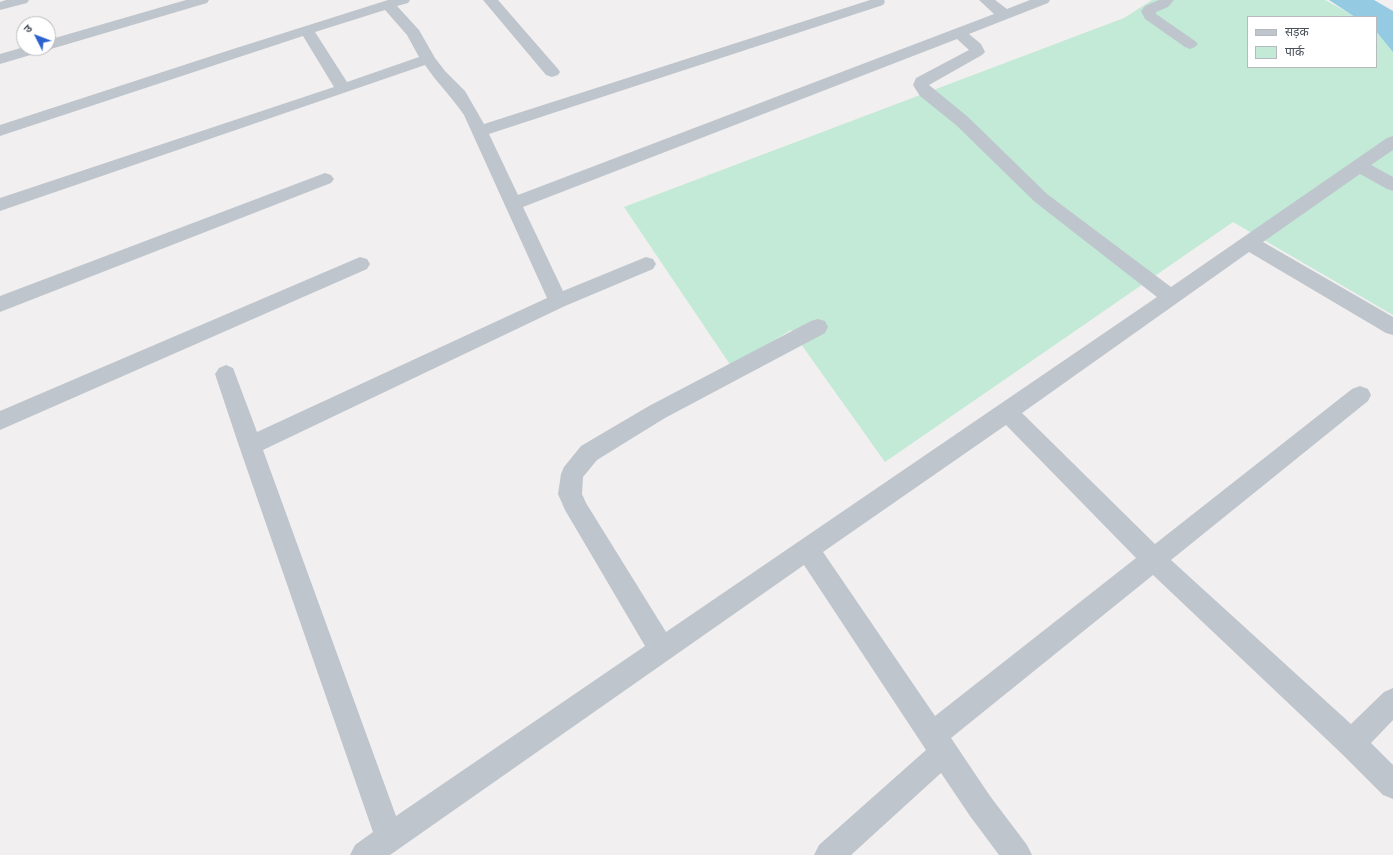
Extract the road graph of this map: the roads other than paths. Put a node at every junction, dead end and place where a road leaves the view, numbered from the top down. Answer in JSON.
{"nodes":[{"id":1,"x":22,"y":0,"type":"edge"},
{"id":2,"x":202,"y":0,"type":"edge"},
{"id":3,"x":403,"y":0,"type":"edge"},
{"id":4,"x":490,"y":0,"type":"edge"},
{"id":5,"x":986,"y":0,"type":"edge"},
{"id":6,"x":1043,"y":0,"type":"edge"},
{"id":7,"x":1167,"y":0,"type":"edge"},
{"id":8,"x":878,"y":2,"type":"dead end"},
{"id":9,"x":388,"y":5,"type":"junction"},
{"id":10,"x":0,"y":6,"type":"edge"},
{"id":11,"x":1004,"y":14,"type":"junction"},
{"id":12,"x":306,"y":31,"type":"junction"},
{"id":13,"x":958,"y":32,"type":"junction"},
{"id":14,"x":56,"y":43,"type":"edge"},
{"id":15,"x":1190,"y":44,"type":"dead end"},
{"id":16,"x":16,"y":54,"type":"edge"},
{"id":17,"x":0,"y":59,"type":"edge"},
{"id":18,"x":428,"y":59,"type":"junction"},
{"id":19,"x":552,"y":72,"type":"dead end"},
{"id":20,"x":342,"y":89,"type":"junction"},
{"id":21,"x":0,"y":131,"type":"edge"},
{"id":22,"x":480,"y":131,"type":"junction"},
{"id":23,"x":1393,"y":142,"type":"edge"},
{"id":24,"x":1359,"y":166,"type":"junction"},
{"id":25,"x":325,"y":179,"type":"dead end"},
{"id":26,"x":1393,"y":185,"type":"edge"},
{"id":27,"x":0,"y":204,"type":"edge"},
{"id":28,"x":512,"y":204,"type":"junction"},
{"id":29,"x":1248,"y":244,"type":"junction"},
{"id":30,"x":360,"y":264,"type":"dead end"},
{"id":31,"x":646,"y":264,"type":"dead end"},
{"id":32,"x":1171,"y":297,"type":"junction"},
{"id":33,"x":558,"y":301,"type":"junction"},
{"id":34,"x":0,"y":304,"type":"edge"},
{"id":35,"x":818,"y":327,"type":"dead end"},
{"id":36,"x":1393,"y":327,"type":"edge"},
{"id":37,"x":226,"y":374,"type":"dead end"},
{"id":38,"x":1360,"y":395,"type":"dead end"},
{"id":39,"x":1007,"y":412,"type":"junction"},
{"id":40,"x":0,"y":421,"type":"edge"},
{"id":41,"x":250,"y":446,"type":"junction"},
{"id":42,"x":807,"y":550,"type":"junction"},
{"id":43,"x":1153,"y":559,"type":"junction"},
{"id":44,"x":662,"y":650,"type":"junction"},
{"id":45,"x":1393,"y":701,"type":"edge"},
{"id":46,"x":1351,"y":743,"type":"junction"},
{"id":47,"x":938,"y":744,"type":"junction"},
{"id":48,"x":1393,"y":785,"type":"edge"},
{"id":49,"x":390,"y":838,"type":"junction"},
{"id":50,"x":365,"y":855,"type":"edge"},
{"id":51,"x":829,"y":855,"type":"edge"},
{"id":52,"x":1017,"y":855,"type":"edge"}],
"edges":[{"from":1,"to":10,"type":"street"},
{"from":2,"to":14,"type":"street"},
{"from":3,"to":9,"type":"street"},
{"from":4,"to":19,"type":"street"},
{"from":5,"to":11,"type":"street"},
{"from":6,"to":11,"type":"street"},
{"from":7,"to":15,"type":"street"},
{"from":8,"to":22,"type":"street"},
{"from":9,"to":12,"type":"street"},
{"from":9,"to":18,"type":"street"},
{"from":11,"to":13,"type":"street"},
{"from":12,"to":20,"type":"street"},
{"from":12,"to":21,"type":"street"},
{"from":13,"to":28,"type":"street"},
{"from":13,"to":32,"type":"street"},
{"from":16,"to":17,"type":"street"},
{"from":18,"to":20,"type":"street"},
{"from":18,"to":22,"type":"street"},
{"from":20,"to":27,"type":"street"},
{"from":22,"to":28,"type":"street"},
{"from":23,"to":24,"type":"street"},
{"from":24,"to":26,"type":"street"},
{"from":24,"to":29,"type":"street"},
{"from":25,"to":34,"type":"street"},
{"from":28,"to":33,"type":"street"},
{"from":29,"to":32,"type":"street"},
{"from":29,"to":36,"type":"street"},
{"from":30,"to":40,"type":"street"},
{"from":31,"to":33,"type":"street"},
{"from":32,"to":39,"type":"street"},
{"from":33,"to":41,"type":"street"},
{"from":35,"to":44,"type":"street"},
{"from":37,"to":41,"type":"street"},
{"from":38,"to":43,"type":"street"},
{"from":39,"to":42,"type":"street"},
{"from":39,"to":43,"type":"street"},
{"from":41,"to":49,"type":"street"},
{"from":42,"to":44,"type":"street"},
{"from":42,"to":47,"type":"street"},
{"from":43,"to":46,"type":"street"},
{"from":43,"to":47,"type":"street"},
{"from":44,"to":49,"type":"street"},
{"from":45,"to":46,"type":"street"},
{"from":46,"to":48,"type":"street"},
{"from":47,"to":51,"type":"street"},
{"from":47,"to":52,"type":"street"},
{"from":49,"to":50,"type":"street"}]}
